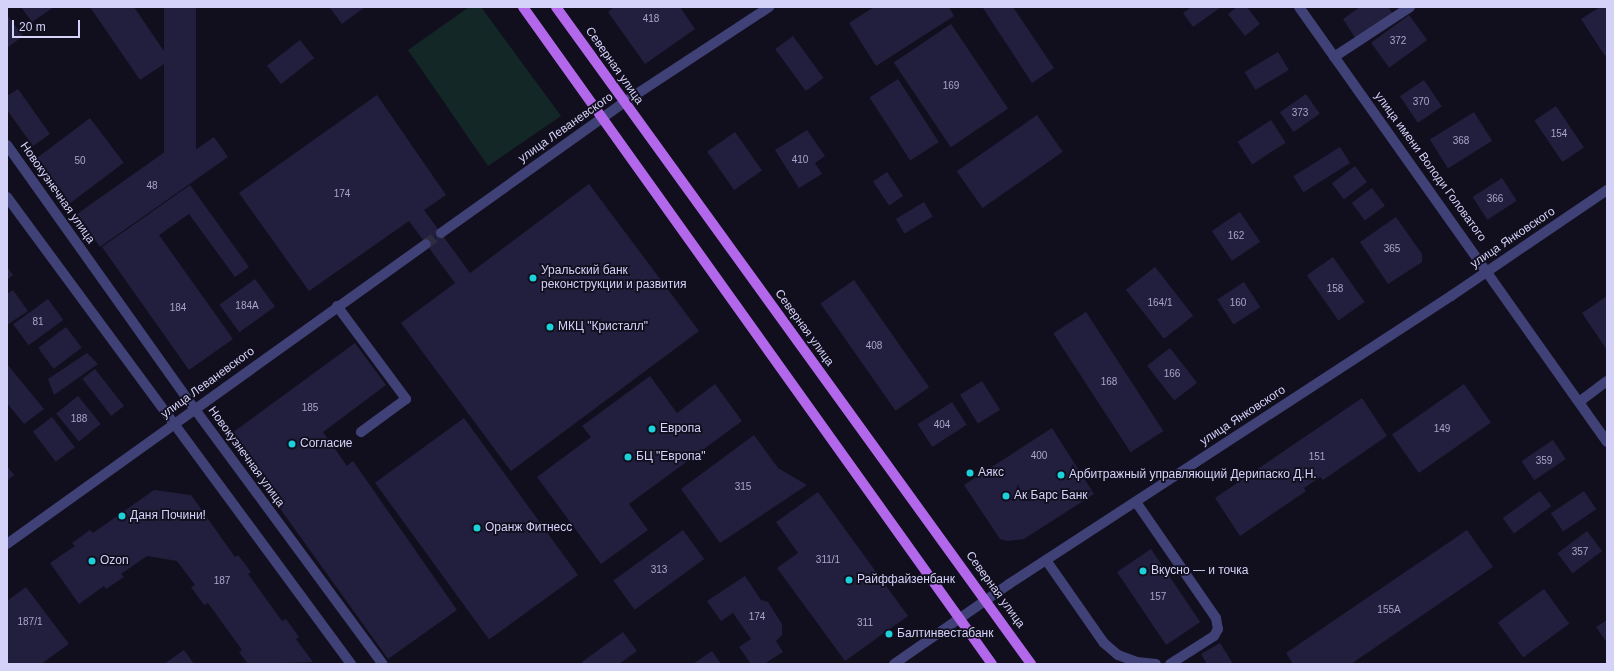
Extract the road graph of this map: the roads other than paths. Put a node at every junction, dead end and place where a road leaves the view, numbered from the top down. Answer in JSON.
{"nodes":[{"id":1,"x":522,"y":7,"type":"edge"},
{"id":2,"x":556,"y":7,"type":"edge"},
{"id":3,"x":769,"y":7,"type":"edge"},
{"id":4,"x":1299,"y":7,"type":"edge"},
{"id":5,"x":1410,"y":7,"type":"edge"},
{"id":6,"x":1334,"y":56,"type":"junction"},
{"id":7,"x":623,"y":103,"type":"junction"},
{"id":8,"x":601,"y":119,"type":"junction"},
{"id":9,"x":7,"y":145,"type":"edge"},
{"id":10,"x":1607,"y":190,"type":"edge"},
{"id":11,"x":7,"y":197,"type":"edge"},
{"id":12,"x":441,"y":233,"type":"tunnel mouth"},
{"id":13,"x":426,"y":244,"type":"tunnel mouth"},
{"id":14,"x":1488,"y":271,"type":"junction"},
{"id":15,"x":337,"y":306,"type":"junction"},
{"id":16,"x":1607,"y":382,"type":"edge"},
{"id":17,"x":1579,"y":402,"type":"junction"},
{"id":18,"x":194,"y":408,"type":"junction"},
{"id":19,"x":174,"y":423,"type":"junction"},
{"id":20,"x":361,"y":432,"type":"dead end"},
{"id":21,"x":1607,"y":442,"type":"edge"},
{"id":22,"x":1136,"y":502,"type":"junction"},
{"id":23,"x":7,"y":544,"type":"edge"},
{"id":24,"x":1046,"y":560,"type":"junction"},
{"id":25,"x":986,"y":600,"type":"junction"},
{"id":26,"x":960,"y":618,"type":"junction"},
{"id":27,"x":351,"y":664,"type":"edge"},
{"id":28,"x":383,"y":664,"type":"edge"},
{"id":29,"x":894,"y":664,"type":"edge"},
{"id":30,"x":992,"y":664,"type":"edge"},
{"id":31,"x":1031,"y":664,"type":"edge"},
{"id":32,"x":1156,"y":664,"type":"edge"},
{"id":33,"x":1170,"y":664,"type":"edge"}],
"edges":[{"from":1,"to":8,"type":"main road"},
{"from":2,"to":7,"type":"main road","name":"Северная улица"},
{"from":3,"to":7,"type":"street","name":"улица Леваневского"},
{"from":4,"to":6,"type":"street","name":"улица имени Володи Головатого"},
{"from":5,"to":6,"type":"street"},
{"from":6,"to":14,"type":"street","name":"улица имени Володи Головатого"},
{"from":7,"to":8,"type":"street","name":"улица Леваневского"},
{"from":7,"to":25,"type":"main road","name":"Северная улица"},
{"from":8,"to":12,"type":"street","name":"улица Леваневского"},
{"from":8,"to":26,"type":"main road"},
{"from":9,"to":18,"type":"street","name":"Новокузнечная улица"},
{"from":10,"to":14,"type":"street","name":"улица Янковского"},
{"from":11,"to":19,"type":"street"},
{"from":13,"to":15,"type":"street","name":"улица Леваневского"},
{"from":14,"to":17,"type":"street","name":"улица имени Володи Головатого"},
{"from":14,"to":22,"type":"street","name":"улица Янковского"},
{"from":15,"to":18,"type":"street","name":"улица Леваневского"},
{"from":15,"to":20,"type":"street"},
{"from":16,"to":17,"type":"street"},
{"from":17,"to":21,"type":"street","name":"улица имени Володи Головатого"},
{"from":18,"to":19,"type":"street","name":"улица Леваневского"},
{"from":18,"to":28,"type":"street","name":"Новокузнечная улица"},
{"from":19,"to":23,"type":"street","name":"улица Леваневского"},
{"from":19,"to":27,"type":"street"},
{"from":22,"to":24,"type":"street","name":"улица Янковского"},
{"from":22,"to":33,"type":"street"},
{"from":24,"to":25,"type":"street","name":"улица Янковского"},
{"from":24,"to":32,"type":"street"},
{"from":25,"to":26,"type":"street","name":"улица Янковского"},
{"from":25,"to":31,"type":"main road","name":"Северная улица"},
{"from":26,"to":29,"type":"street","name":"улица Янковского"},
{"from":26,"to":30,"type":"main road"}]}
